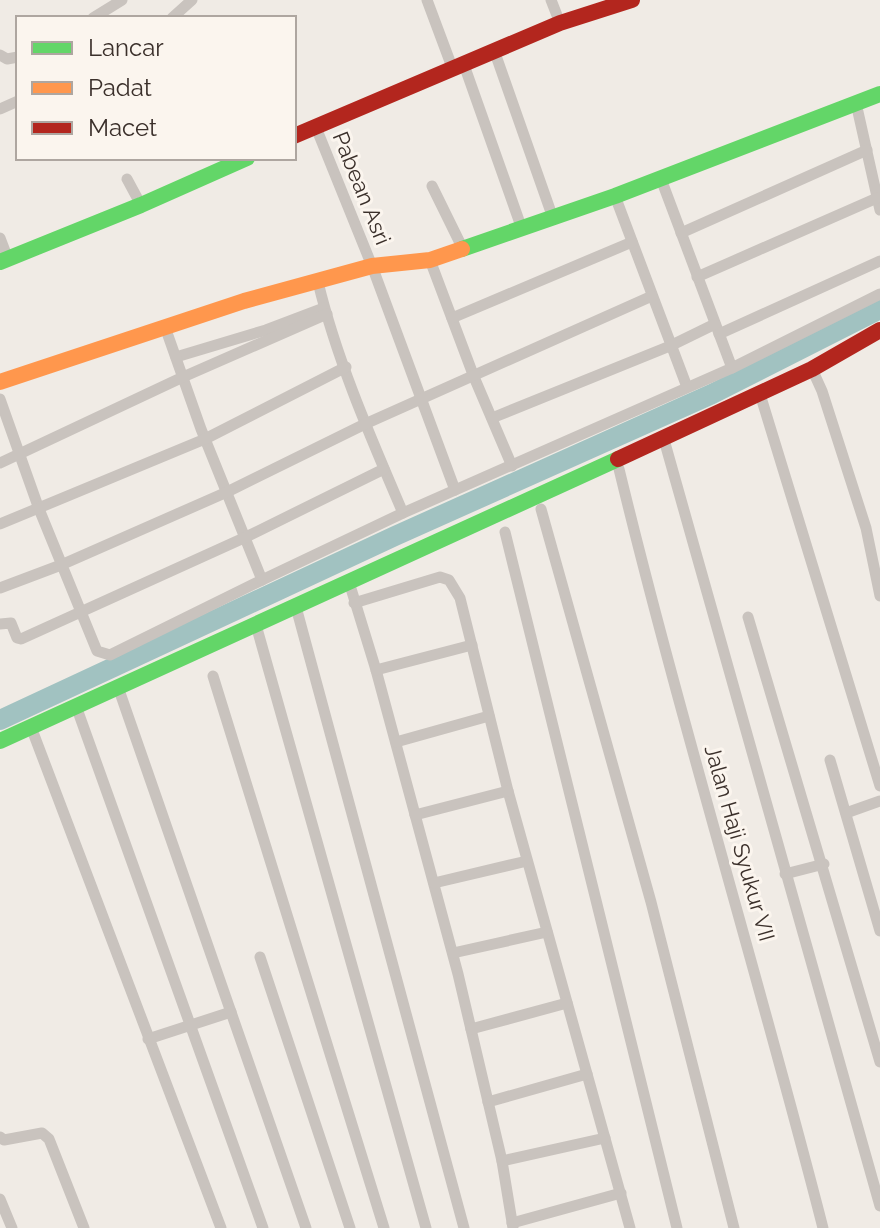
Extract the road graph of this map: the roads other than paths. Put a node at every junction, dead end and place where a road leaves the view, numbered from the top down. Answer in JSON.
{"nodes":[{"id":1,"x":122,"y":0,"type":"edge"},
{"id":2,"x":192,"y":0,"type":"edge"},
{"id":3,"x":427,"y":0,"type":"edge"},
{"id":4,"x":551,"y":0,"type":"edge"},
{"id":5,"x":632,"y":0,"type":"edge"},
{"id":6,"x":96,"y":16,"type":"edge"},
{"id":7,"x":174,"y":16,"type":"edge"},
{"id":8,"x":560,"y":23,"type":"junction"},
{"id":9,"x":494,"y":50,"type":"junction"},
{"id":10,"x":458,"y":65,"type":"junction"},
{"id":11,"x":880,"y":94,"type":"edge"},
{"id":12,"x":856,"y":103,"type":"junction"},
{"id":13,"x":315,"y":125,"type":"junction"},
{"id":14,"x":296,"y":135,"type":"edge"},
{"id":15,"x":867,"y":150,"type":"junction"},
{"id":16,"x":242,"y":160,"type":"edge"},
{"id":17,"x":127,"y":179,"type":"dead end"},
{"id":18,"x":661,"y":179,"type":"junction"},
{"id":19,"x":432,"y":186,"type":"dead end"},
{"id":20,"x":615,"y":196,"type":"junction"},
{"id":21,"x":879,"y":204,"type":"edge"},
{"id":22,"x":141,"y":205,"type":"junction"},
{"id":23,"x":553,"y":218,"type":"junction"},
{"id":24,"x":522,"y":229,"type":"junction"},
{"id":25,"x":681,"y":233,"type":"junction"},
{"id":26,"x":0,"y":238,"type":"edge"},
{"id":27,"x":632,"y":242,"type":"junction"},
{"id":28,"x":463,"y":249,"type":"junction"},
{"id":29,"x":4,"y":260,"type":"edge"},
{"id":30,"x":430,"y":260,"type":"junction"},
{"id":31,"x":880,"y":261,"type":"edge"},
{"id":32,"x":372,"y":266,"type":"junction"},
{"id":33,"x":697,"y":277,"type":"junction"},
{"id":34,"x":318,"y":282,"type":"junction"},
{"id":35,"x":880,"y":294,"type":"edge"},
{"id":36,"x":652,"y":296,"type":"junction"},
{"id":37,"x":326,"y":311,"type":"junction"},
{"id":38,"x":452,"y":318,"type":"junction"},
{"id":39,"x":165,"y":327,"type":"junction"},
{"id":40,"x":717,"y":329,"type":"junction"},
{"id":41,"x":880,"y":330,"type":"edge"},
{"id":42,"x":670,"y":346,"type":"junction"},
{"id":43,"x":176,"y":357,"type":"junction"},
{"id":44,"x":346,"y":367,"type":"junction"},
{"id":45,"x":732,"y":368,"type":"junction"},
{"id":46,"x":812,"y":369,"type":"junction"},
{"id":47,"x":183,"y":377,"type":"junction"},
{"id":48,"x":474,"y":377,"type":"junction"},
{"id":49,"x":0,"y":382,"type":"edge"},
{"id":50,"x":687,"y":387,"type":"junction"},
{"id":51,"x":760,"y":394,"type":"junction"},
{"id":52,"x":0,"y":399,"type":"edge"},
{"id":53,"x":421,"y":400,"type":"junction"},
{"id":54,"x":2,"y":414,"type":"edge"},
{"id":55,"x":492,"y":418,"type":"junction"},
{"id":56,"x":365,"y":424,"type":"junction"},
{"id":57,"x":663,"y":436,"type":"junction"},
{"id":58,"x":205,"y":439,"type":"junction"},
{"id":59,"x":21,"y":455,"type":"junction"},
{"id":60,"x":0,"y":463,"type":"edge"},
{"id":61,"x":512,"y":466,"type":"junction"},
{"id":62,"x":384,"y":469,"type":"junction"},
{"id":63,"x":619,"y":469,"type":"dead end"},
{"id":64,"x":455,"y":490,"type":"junction"},
{"id":65,"x":227,"y":492,"type":"junction"},
{"id":66,"x":39,"y":509,"type":"junction"},
{"id":67,"x":541,"y":509,"type":"dead end"},
{"id":68,"x":403,"y":513,"type":"junction"},
{"id":69,"x":0,"y":524,"type":"edge"},
{"id":70,"x":505,"y":532,"type":"dead end"},
{"id":71,"x":246,"y":537,"type":"junction"},
{"id":72,"x":61,"y":565,"type":"junction"},
{"id":73,"x":262,"y":580,"type":"junction"},
{"id":74,"x":349,"y":582,"type":"junction"},
{"id":75,"x":0,"y":588,"type":"edge"},
{"id":76,"x":880,"y":596,"type":"edge"},
{"id":77,"x":354,"y":603,"type":"junction"},
{"id":78,"x":296,"y":607,"type":"junction"},
{"id":79,"x":83,"y":613,"type":"junction"},
{"id":80,"x":748,"y":617,"type":"dead end"},
{"id":81,"x":0,"y":624,"type":"edge"},
{"id":82,"x":256,"y":625,"type":"junction"},
{"id":83,"x":472,"y":645,"type":"junction"},
{"id":84,"x":376,"y":670,"type":"junction"},
{"id":85,"x":213,"y":676,"type":"dead end"},
{"id":86,"x":118,"y":687,"type":"junction"},
{"id":87,"x":76,"y":706,"type":"junction"},
{"id":88,"x":489,"y":716,"type":"junction"},
{"id":89,"x":31,"y":727,"type":"junction"},
{"id":90,"x":0,"y":741,"type":"edge"},
{"id":91,"x":396,"y":742,"type":"junction"},
{"id":92,"x":830,"y":760,"type":"dead end"},
{"id":93,"x":880,"y":786,"type":"edge"},
{"id":94,"x":508,"y":791,"type":"junction"},
{"id":95,"x":880,"y":801,"type":"edge"},
{"id":96,"x":846,"y":813,"type":"junction"},
{"id":97,"x":415,"y":815,"type":"junction"},
{"id":98,"x":527,"y":861,"type":"junction"},
{"id":99,"x":824,"y":864,"type":"junction"},
{"id":100,"x":785,"y":874,"type":"junction"},
{"id":101,"x":434,"y":883,"type":"junction"},
{"id":102,"x":880,"y":931,"type":"edge"},
{"id":103,"x":547,"y":932,"type":"junction"},
{"id":104,"x":453,"y":953,"type":"junction"},
{"id":105,"x":260,"y":957,"type":"dead end"},
{"id":106,"x":567,"y":1003,"type":"junction"},
{"id":107,"x":231,"y":1012,"type":"junction"},
{"id":108,"x":190,"y":1024,"type":"junction"},
{"id":109,"x":471,"y":1029,"type":"junction"},
{"id":110,"x":148,"y":1039,"type":"junction"},
{"id":111,"x":880,"y":1062,"type":"edge"},
{"id":112,"x":587,"y":1074,"type":"junction"},
{"id":113,"x":488,"y":1102,"type":"junction"},
{"id":114,"x":0,"y":1137,"type":"edge"},
{"id":115,"x":605,"y":1138,"type":"junction"},
{"id":116,"x":502,"y":1161,"type":"junction"},
{"id":117,"x":621,"y":1193,"type":"junction"},
{"id":118,"x":0,"y":1199,"type":"edge"},
{"id":119,"x":880,"y":1206,"type":"edge"},
{"id":120,"x":512,"y":1226,"type":"edge"},
{"id":121,"x":10,"y":1228,"type":"edge"},
{"id":122,"x":84,"y":1228,"type":"edge"},
{"id":123,"x":221,"y":1228,"type":"edge"},
{"id":124,"x":263,"y":1228,"type":"edge"},
{"id":125,"x":306,"y":1228,"type":"edge"},
{"id":126,"x":350,"y":1228,"type":"edge"},
{"id":127,"x":384,"y":1228,"type":"edge"},
{"id":128,"x":426,"y":1228,"type":"edge"},
{"id":129,"x":464,"y":1228,"type":"edge"},
{"id":130,"x":630,"y":1228,"type":"edge"},
{"id":131,"x":677,"y":1228,"type":"edge"},
{"id":132,"x":734,"y":1228,"type":"edge"},
{"id":133,"x":823,"y":1228,"type":"edge"}],
"edges":[{"from":1,"to":6,"type":"street"},
{"from":2,"to":7,"type":"street"},
{"from":3,"to":10,"type":"street"},
{"from":4,"to":8,"type":"street"},
{"from":5,"to":8,"type":"street"},
{"from":8,"to":9,"type":"street"},
{"from":9,"to":10,"type":"street"},
{"from":9,"to":23,"type":"street"},
{"from":10,"to":13,"type":"street"},
{"from":10,"to":24,"type":"street"},
{"from":11,"to":12,"type":"street"},
{"from":12,"to":15,"type":"street"},
{"from":12,"to":18,"type":"street"},
{"from":13,"to":14,"type":"street"},
{"from":13,"to":32,"type":"street","name":"Pabean Asri"},
{"from":15,"to":21,"type":"street"},
{"from":15,"to":25,"type":"street"},
{"from":16,"to":22,"type":"street"},
{"from":17,"to":22,"type":"street"},
{"from":18,"to":20,"type":"street"},
{"from":18,"to":25,"type":"street"},
{"from":19,"to":28,"type":"street"},
{"from":20,"to":23,"type":"street"},
{"from":20,"to":27,"type":"street"},
{"from":21,"to":33,"type":"street"},
{"from":22,"to":29,"type":"street"},
{"from":23,"to":24,"type":"street"},
{"from":24,"to":28,"type":"street"},
{"from":25,"to":33,"type":"street"},
{"from":26,"to":29,"type":"street"},
{"from":27,"to":36,"type":"street"},
{"from":27,"to":38,"type":"street"},
{"from":28,"to":30,"type":"street"},
{"from":30,"to":32,"type":"street"},
{"from":30,"to":38,"type":"street"},
{"from":31,"to":40,"type":"street"},
{"from":32,"to":34,"type":"street"},
{"from":32,"to":53,"type":"street","name":"Pabean Asri"},
{"from":33,"to":40,"type":"street"},
{"from":34,"to":37,"type":"street"},
{"from":34,"to":39,"type":"street"},
{"from":35,"to":45,"type":"street"},
{"from":36,"to":42,"type":"street"},
{"from":36,"to":48,"type":"street"},
{"from":37,"to":43,"type":"street"},
{"from":37,"to":44,"type":"street"},
{"from":37,"to":47,"type":"street"},
{"from":38,"to":48,"type":"street"},
{"from":39,"to":43,"type":"street"},
{"from":39,"to":49,"type":"street"},
{"from":40,"to":42,"type":"street"},
{"from":40,"to":45,"type":"street"},
{"from":41,"to":46,"type":"street"},
{"from":42,"to":50,"type":"street"},
{"from":42,"to":55,"type":"street"},
{"from":43,"to":47,"type":"street"},
{"from":44,"to":56,"type":"street"},
{"from":44,"to":58,"type":"street"},
{"from":45,"to":50,"type":"street"},
{"from":46,"to":51,"type":"street"},
{"from":46,"to":76,"type":"street"},
{"from":47,"to":58,"type":"street"},
{"from":47,"to":59,"type":"street"},
{"from":48,"to":53,"type":"street"},
{"from":48,"to":55,"type":"street"},
{"from":50,"to":61,"type":"street"},
{"from":51,"to":57,"type":"street"},
{"from":51,"to":93,"type":"street"},
{"from":52,"to":54,"type":"street"},
{"from":53,"to":56,"type":"street"},
{"from":53,"to":64,"type":"street","name":"Pabean Asri"},
{"from":54,"to":59,"type":"street"},
{"from":55,"to":61,"type":"street"},
{"from":56,"to":62,"type":"street"},
{"from":56,"to":65,"type":"street"},
{"from":57,"to":74,"type":"street"},
{"from":57,"to":100,"type":"street"},
{"from":58,"to":65,"type":"street"},
{"from":58,"to":66,"type":"street"},
{"from":59,"to":60,"type":"street"},
{"from":59,"to":66,"type":"street"},
{"from":61,"to":64,"type":"street"},
{"from":62,"to":68,"type":"street"},
{"from":62,"to":71,"type":"street"},
{"from":63,"to":133,"type":"street","name":"Jalan Haji Syukur VII"},
{"from":64,"to":68,"type":"street"},
{"from":65,"to":71,"type":"street"},
{"from":65,"to":72,"type":"street"},
{"from":66,"to":69,"type":"street"},
{"from":66,"to":72,"type":"street"},
{"from":67,"to":132,"type":"street"},
{"from":68,"to":73,"type":"street"},
{"from":70,"to":131,"type":"street"},
{"from":71,"to":73,"type":"street"},
{"from":71,"to":79,"type":"street"},
{"from":72,"to":75,"type":"street"},
{"from":72,"to":79,"type":"street"},
{"from":73,"to":79,"type":"street"},
{"from":74,"to":77,"type":"street"},
{"from":74,"to":78,"type":"street"},
{"from":77,"to":83,"type":"street"},
{"from":77,"to":84,"type":"street"},
{"from":78,"to":82,"type":"street"},
{"from":78,"to":129,"type":"street"},
{"from":79,"to":81,"type":"street"},
{"from":80,"to":99,"type":"street"},
{"from":82,"to":86,"type":"street"},
{"from":82,"to":128,"type":"street"},
{"from":83,"to":84,"type":"street"},
{"from":83,"to":88,"type":"street"},
{"from":84,"to":91,"type":"street"},
{"from":85,"to":127,"type":"street"},
{"from":86,"to":87,"type":"street"},
{"from":86,"to":107,"type":"street"},
{"from":87,"to":89,"type":"street"},
{"from":87,"to":108,"type":"street"},
{"from":88,"to":91,"type":"street"},
{"from":88,"to":94,"type":"street"},
{"from":89,"to":90,"type":"street"},
{"from":89,"to":110,"type":"street"},
{"from":91,"to":97,"type":"street"},
{"from":92,"to":96,"type":"street"},
{"from":94,"to":97,"type":"street"},
{"from":94,"to":98,"type":"street"},
{"from":95,"to":96,"type":"street"},
{"from":96,"to":102,"type":"street"},
{"from":97,"to":101,"type":"street"},
{"from":98,"to":101,"type":"street"},
{"from":98,"to":103,"type":"street"},
{"from":99,"to":100,"type":"street"},
{"from":99,"to":111,"type":"street"},
{"from":100,"to":119,"type":"street"},
{"from":101,"to":104,"type":"street"},
{"from":103,"to":104,"type":"street"},
{"from":103,"to":106,"type":"street"},
{"from":104,"to":109,"type":"street"},
{"from":105,"to":126,"type":"street"},
{"from":106,"to":109,"type":"street"},
{"from":106,"to":112,"type":"street"},
{"from":107,"to":108,"type":"street"},
{"from":107,"to":125,"type":"street"},
{"from":108,"to":110,"type":"street"},
{"from":108,"to":124,"type":"street"},
{"from":109,"to":113,"type":"street"},
{"from":110,"to":123,"type":"street"},
{"from":112,"to":113,"type":"street"},
{"from":112,"to":115,"type":"street"},
{"from":113,"to":116,"type":"street"},
{"from":114,"to":122,"type":"street"},
{"from":115,"to":116,"type":"street"},
{"from":115,"to":117,"type":"street"},
{"from":116,"to":120,"type":"street"},
{"from":117,"to":120,"type":"street"},
{"from":117,"to":130,"type":"street"},
{"from":118,"to":121,"type":"street"}]}
